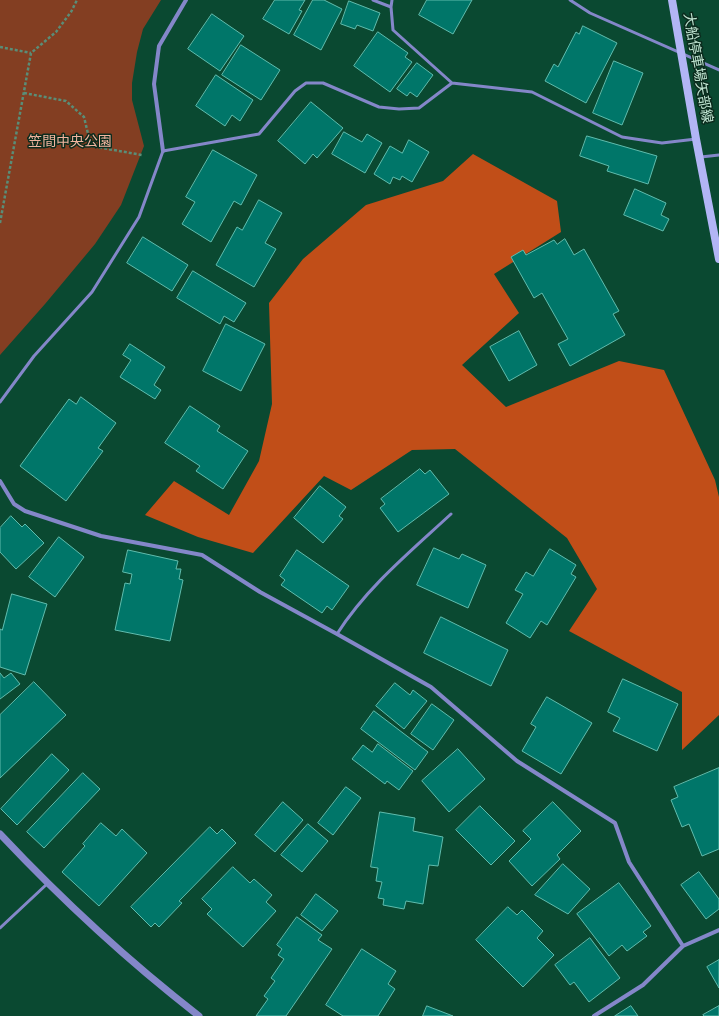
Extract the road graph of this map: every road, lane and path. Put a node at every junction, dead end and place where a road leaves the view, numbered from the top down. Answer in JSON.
{"nodes":[{"id":1,"x":77,"y":0,"type":"edge"},
{"id":2,"x":186,"y":0,"type":"edge"},
{"id":3,"x":373,"y":0,"type":"edge"},
{"id":4,"x":392,"y":0,"type":"edge"},
{"id":5,"x":570,"y":0,"type":"edge"},
{"id":6,"x":672,"y":0,"type":"edge"},
{"id":7,"x":391,"y":7,"type":"junction"},
{"id":8,"x":0,"y":47,"type":"edge"},
{"id":9,"x":32,"y":53,"type":"junction"},
{"id":10,"x":682,"y":54,"type":"junction"},
{"id":11,"x":719,"y":70,"type":"edge"},
{"id":12,"x":452,"y":83,"type":"junction"},
{"id":13,"x":24,"y":93,"type":"junction"},
{"id":14,"x":696,"y":139,"type":"junction"},
{"id":15,"x":163,"y":151,"type":"junction"},
{"id":16,"x":719,"y":155,"type":"edge"},
{"id":17,"x":699,"y":157,"type":"junction"},
{"id":18,"x":0,"y":223,"type":"edge"},
{"id":19,"x":719,"y":259,"type":"edge"},
{"id":20,"x":0,"y":402,"type":"edge"},
{"id":21,"x":0,"y":481,"type":"edge"},
{"id":22,"x":451,"y":514,"type":"dead end"},
{"id":23,"x":337,"y":634,"type":"junction"},
{"id":24,"x":0,"y":834,"type":"edge"},
{"id":25,"x":47,"y":884,"type":"junction"},
{"id":26,"x":0,"y":928,"type":"edge"},
{"id":27,"x":719,"y":930,"type":"edge"},
{"id":28,"x":684,"y":946,"type":"junction"},
{"id":29,"x":200,"y":1016,"type":"edge"},
{"id":30,"x":594,"y":1016,"type":"edge"}],
"edges":[{"from":1,"to":9,"type":"path"},
{"from":2,"to":15,"type":"street"},
{"from":3,"to":7,"type":"lane"},
{"from":4,"to":7,"type":"lane"},
{"from":5,"to":10,"type":"lane"},
{"from":6,"to":10,"type":"main road","name":"大船停車場矢部線"},
{"from":7,"to":12,"type":"lane"},
{"from":8,"to":9,"type":"path"},
{"from":9,"to":13,"type":"path"},
{"from":10,"to":11,"type":"lane"},
{"from":10,"to":14,"type":"main road","name":"大船停車場矢部線"},
{"from":12,"to":14,"type":"lane"},
{"from":12,"to":15,"type":"lane"},
{"from":13,"to":15,"type":"path"},
{"from":13,"to":18,"type":"path"},
{"from":14,"to":17,"type":"main road","name":"大船停車場矢部線"},
{"from":15,"to":20,"type":"lane"},
{"from":16,"to":17,"type":"lane"},
{"from":17,"to":19,"type":"main road","name":"大船停車場矢部線"},
{"from":21,"to":23,"type":"street"},
{"from":22,"to":23,"type":"lane"},
{"from":23,"to":28,"type":"street"},
{"from":24,"to":25,"type":"street"},
{"from":25,"to":26,"type":"lane"},
{"from":25,"to":29,"type":"street"},
{"from":27,"to":28,"type":"street"},
{"from":28,"to":30,"type":"street"}]}
